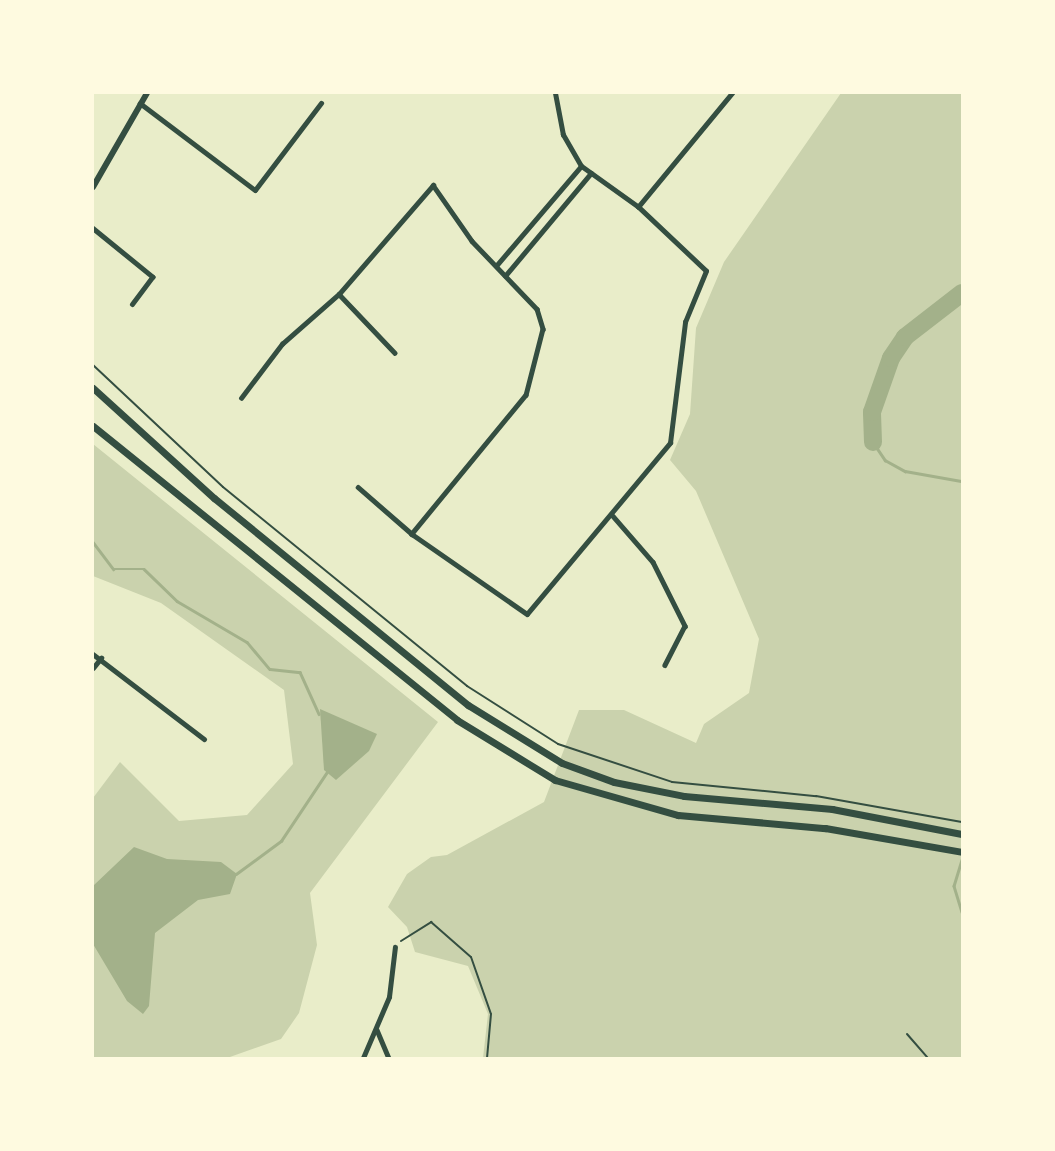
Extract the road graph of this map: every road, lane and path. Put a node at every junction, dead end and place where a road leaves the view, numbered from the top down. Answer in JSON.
{"nodes":[{"id":1,"x":147,"y":93,"type":"edge"},
{"id":2,"x":555,"y":93,"type":"edge"},
{"id":3,"x":732,"y":93,"type":"edge"},
{"id":4,"x":139,"y":102,"type":"junction"},
{"id":5,"x":321,"y":103,"type":"dead end"},
{"id":6,"x":581,"y":166,"type":"junction"},
{"id":7,"x":591,"y":173,"type":"junction"},
{"id":8,"x":93,"y":187,"type":"edge"},
{"id":9,"x":638,"y":207,"type":"junction"},
{"id":10,"x":93,"y":228,"type":"edge"},
{"id":11,"x":496,"y":267,"type":"junction"},
{"id":12,"x":505,"y":276,"type":"junction"},
{"id":13,"x":339,"y":294,"type":"junction"},
{"id":14,"x":133,"y":304,"type":"dead end"},
{"id":15,"x":394,"y":353,"type":"dead end"},
{"id":16,"x":93,"y":365,"type":"edge"},
{"id":17,"x":93,"y":388,"type":"edge"},
{"id":18,"x":241,"y":398,"type":"dead end"},
{"id":19,"x":93,"y":426,"type":"edge"},
{"id":20,"x":358,"y":487,"type":"dead end"},
{"id":21,"x":613,"y":516,"type":"junction"},
{"id":22,"x":412,"y":534,"type":"junction"},
{"id":23,"x":93,"y":654,"type":"edge"},
{"id":24,"x":101,"y":658,"type":"junction"},
{"id":25,"x":665,"y":665,"type":"dead end"},
{"id":26,"x":93,"y":668,"type":"edge"},
{"id":27,"x":204,"y":739,"type":"dead end"},
{"id":28,"x":962,"y":822,"type":"edge"},
{"id":29,"x":962,"y":834,"type":"edge"},
{"id":30,"x":962,"y":852,"type":"edge"},
{"id":31,"x":395,"y":947,"type":"joint"},
{"id":32,"x":377,"y":1030,"type":"junction"},
{"id":33,"x":907,"y":1034,"type":"dead end"},
{"id":34,"x":363,"y":1058,"type":"edge"},
{"id":35,"x":389,"y":1058,"type":"edge"},
{"id":36,"x":487,"y":1058,"type":"edge"},
{"id":37,"x":928,"y":1058,"type":"edge"}],
"edges":[{"from":1,"to":4,"type":"street"},
{"from":2,"to":6,"type":"street"},
{"from":3,"to":9,"type":"street"},
{"from":4,"to":5,"type":"street"},
{"from":4,"to":8,"type":"street"},
{"from":6,"to":7,"type":"street"},
{"from":6,"to":11,"type":"street"},
{"from":7,"to":9,"type":"street"},
{"from":7,"to":12,"type":"street"},
{"from":9,"to":21,"type":"street"},
{"from":10,"to":14,"type":"street"},
{"from":11,"to":12,"type":"street"},
{"from":11,"to":13,"type":"street"},
{"from":12,"to":22,"type":"street"},
{"from":13,"to":15,"type":"street"},
{"from":13,"to":18,"type":"street"},
{"from":16,"to":28,"type":"path"},
{"from":17,"to":29,"type":"main road"},
{"from":19,"to":30,"type":"main road"},
{"from":20,"to":22,"type":"street"},
{"from":21,"to":22,"type":"street"},
{"from":21,"to":25,"type":"street"},
{"from":23,"to":24,"type":"street"},
{"from":24,"to":26,"type":"street"},
{"from":24,"to":27,"type":"street"},
{"from":31,"to":32,"type":"street"},
{"from":31,"to":36,"type":"path"},
{"from":32,"to":34,"type":"street"},
{"from":32,"to":35,"type":"street"},
{"from":33,"to":37,"type":"path"}]}
